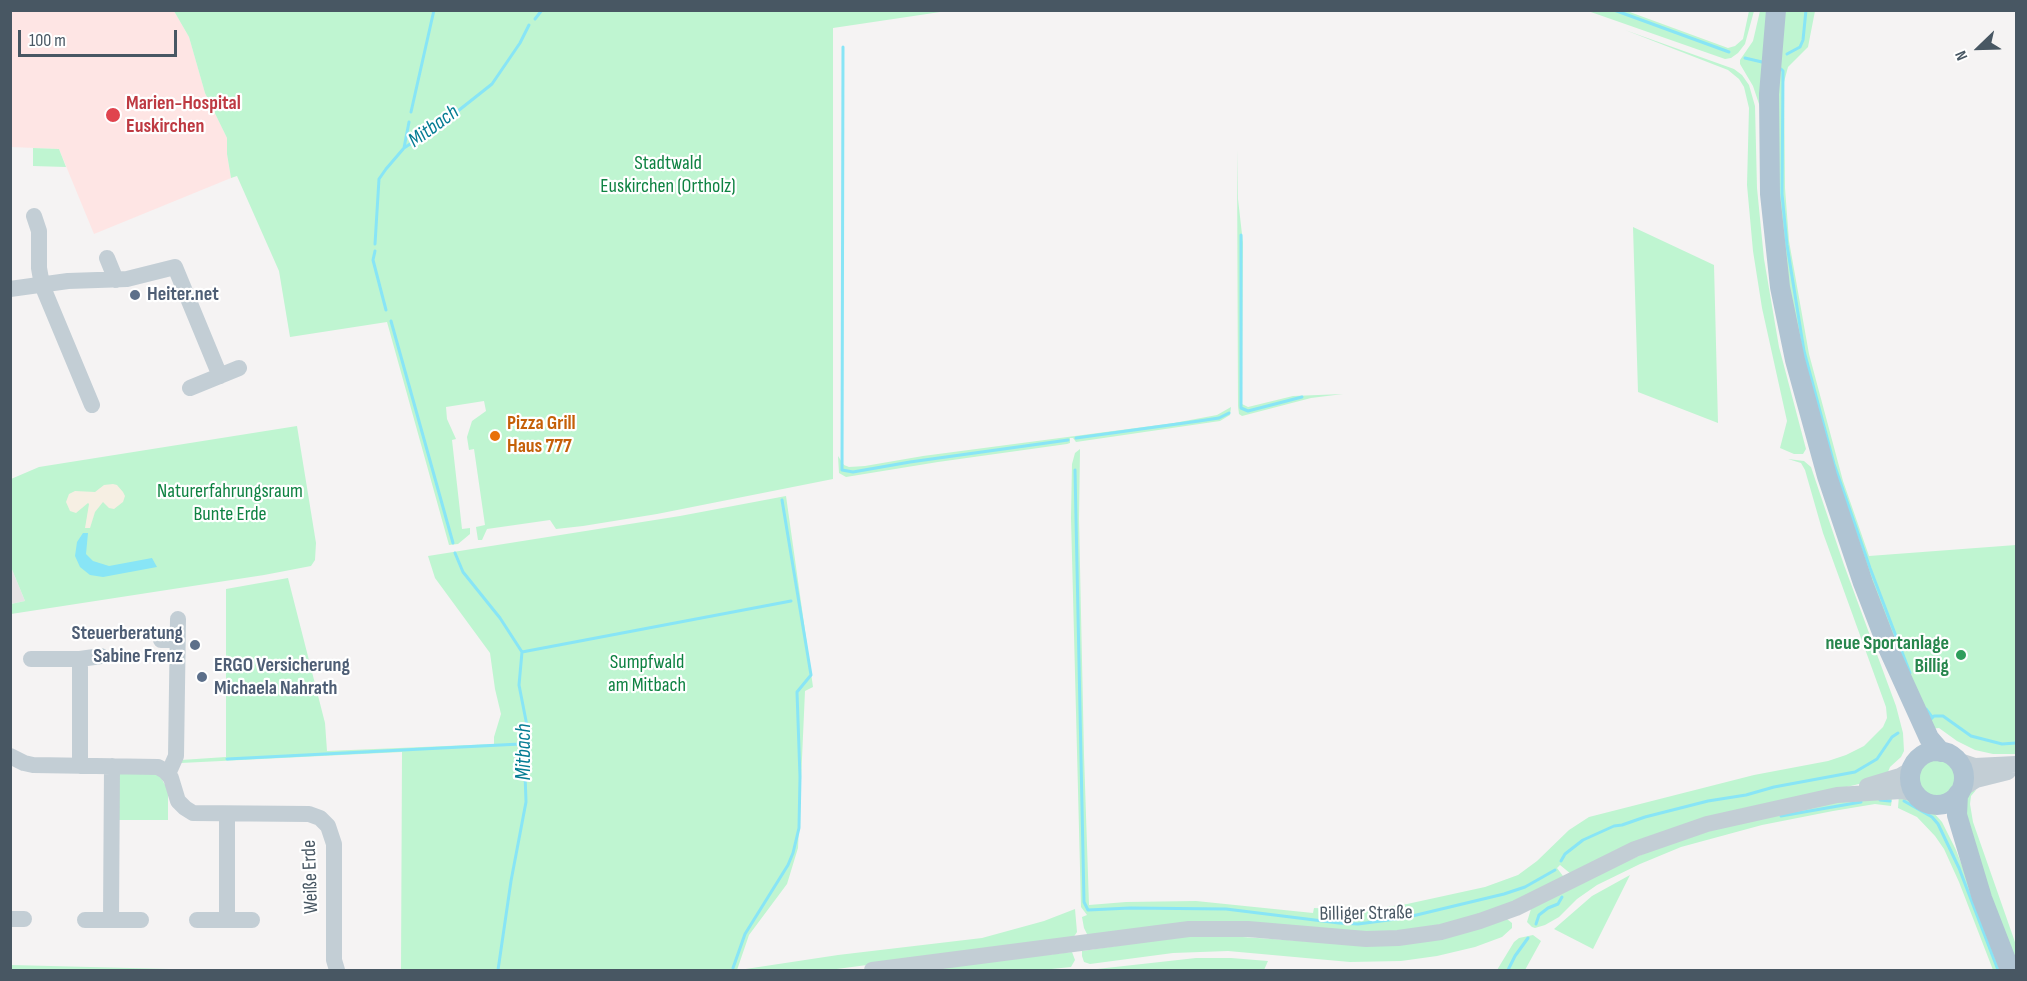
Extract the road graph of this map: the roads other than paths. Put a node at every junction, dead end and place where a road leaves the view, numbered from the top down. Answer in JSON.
{"nodes":[{"id":1,"x":1776,"y":10,"type":"edge"},
{"id":2,"x":34,"y":216,"type":"dead end"},
{"id":3,"x":107,"y":258,"type":"dead end"},
{"id":4,"x":116,"y":280,"type":"junction"},
{"id":5,"x":42,"y":285,"type":"junction"},
{"id":6,"x":10,"y":289,"type":"edge"},
{"id":7,"x":239,"y":368,"type":"dead end"},
{"id":8,"x":220,"y":376,"type":"junction"},
{"id":9,"x":190,"y":388,"type":"dead end"},
{"id":10,"x":92,"y":405,"type":"dead end"},
{"id":11,"x":178,"y":619,"type":"dead end"},
{"id":12,"x":1888,"y":648,"type":"junction"},
{"id":13,"x":101,"y":656,"type":"dead end"},
{"id":14,"x":31,"y":659,"type":"dead end"},
{"id":15,"x":80,"y":659,"type":"junction"},
{"id":16,"x":1949,"y":756,"type":"junction"},
{"id":17,"x":12,"y":762,"type":"edge"},
{"id":18,"x":1915,"y":764,"type":"junction"},
{"id":19,"x":2016,"y":764,"type":"edge"},
{"id":20,"x":80,"y":766,"type":"junction"},
{"id":21,"x":112,"y":766,"type":"junction"},
{"id":22,"x":2016,"y":770,"type":"edge"},
{"id":23,"x":168,"y":774,"type":"junction"},
{"id":24,"x":1960,"y":792,"type":"junction"},
{"id":25,"x":1916,"y":794,"type":"junction"},
{"id":26,"x":1837,"y":795,"type":"junction"},
{"id":27,"x":1933,"y":805,"type":"junction"},
{"id":28,"x":227,"y":814,"type":"junction"},
{"id":29,"x":1982,"y":898,"type":"junction"},
{"id":30,"x":86,"y":920,"type":"dead end"},
{"id":31,"x":111,"y":920,"type":"junction"},
{"id":32,"x":141,"y":920,"type":"dead end"},
{"id":33,"x":197,"y":920,"type":"dead end"},
{"id":34,"x":227,"y":920,"type":"junction"},
{"id":35,"x":252,"y":920,"type":"dead end"},
{"id":36,"x":334,"y":967,"type":"edge"},
{"id":37,"x":872,"y":970,"type":"edge"},
{"id":38,"x":2010,"y":970,"type":"edge"}],
"edges":[{"from":1,"to":12,"type":"main road"},
{"from":2,"to":5,"type":"street"},
{"from":3,"to":4,"type":"street"},
{"from":4,"to":5,"type":"street"},
{"from":4,"to":8,"type":"street"},
{"from":5,"to":6,"type":"street"},
{"from":5,"to":10,"type":"street"},
{"from":7,"to":8,"type":"street"},
{"from":8,"to":9,"type":"street"},
{"from":11,"to":23,"type":"street"},
{"from":12,"to":16,"type":"main road"},
{"from":12,"to":18,"type":"main road"},
{"from":13,"to":15,"type":"street"},
{"from":14,"to":15,"type":"street"},
{"from":15,"to":20,"type":"street"},
{"from":16,"to":18,"type":"main road"},
{"from":16,"to":19,"type":"street"},
{"from":16,"to":24,"type":"main road"},
{"from":17,"to":20,"type":"street"},
{"from":18,"to":25,"type":"main road"},
{"from":18,"to":26,"type":"street","name":"Billiger Straße"},
{"from":20,"to":21,"type":"street"},
{"from":21,"to":23,"type":"street"},
{"from":21,"to":31,"type":"street"},
{"from":22,"to":24,"type":"street"},
{"from":23,"to":28,"type":"street","name":"Weiße Erde"},
{"from":24,"to":27,"type":"main road"},
{"from":24,"to":29,"type":"main road"},
{"from":25,"to":26,"type":"street","name":"Billiger Straße"},
{"from":25,"to":27,"type":"main road"},
{"from":26,"to":37,"type":"street","name":"Billiger Straße"},
{"from":27,"to":29,"type":"main road"},
{"from":28,"to":34,"type":"street"},
{"from":28,"to":36,"type":"street","name":"Weiße Erde"},
{"from":29,"to":38,"type":"main road"},
{"from":30,"to":31,"type":"street"},
{"from":31,"to":32,"type":"street"},
{"from":33,"to":34,"type":"street"},
{"from":34,"to":35,"type":"street"}]}
